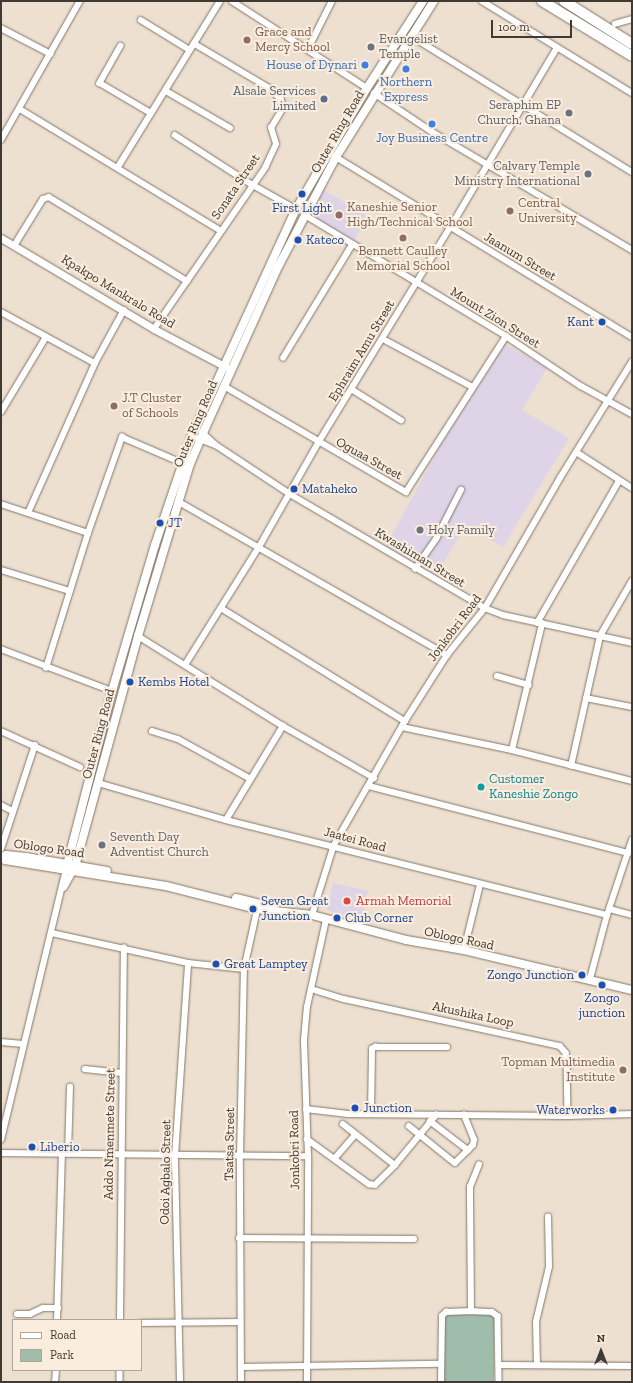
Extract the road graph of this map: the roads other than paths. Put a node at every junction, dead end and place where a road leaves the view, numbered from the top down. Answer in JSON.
{"nodes":[{"id":1,"x":80,"y":1,"type":"edge"},
{"id":2,"x":220,"y":1,"type":"edge"},
{"id":3,"x":232,"y":1,"type":"edge"},
{"id":4,"x":332,"y":1,"type":"edge"},
{"id":5,"x":423,"y":1,"type":"edge"},
{"id":6,"x":434,"y":1,"type":"edge"},
{"id":7,"x":482,"y":1,"type":"edge"},
{"id":8,"x":542,"y":1,"type":"edge"},
{"id":9,"x":564,"y":1,"type":"edge"},
{"id":10,"x":632,"y":19,"type":"edge"},
{"id":11,"x":141,"y":20,"type":"dead end"},
{"id":12,"x":615,"y":24,"type":"dead end"},
{"id":13,"x":1,"y":28,"type":"edge"},
{"id":14,"x":411,"y":36,"type":"junction"},
{"id":15,"x":194,"y":44,"type":"junction"},
{"id":16,"x":632,"y":44,"type":"edge"},
{"id":17,"x":121,"y":46,"type":"dead end"},
{"id":18,"x":557,"y":48,"type":"junction"},
{"id":19,"x":308,"y":49,"type":"junction"},
{"id":20,"x":190,"y":50,"type":"junction"},
{"id":21,"x":51,"y":54,"type":"junction"},
{"id":22,"x":632,"y":56,"type":"edge"},
{"id":23,"x":166,"y":91,"type":"junction"},
{"id":24,"x":370,"y":91,"type":"junction"},
{"id":25,"x":632,"y":93,"type":"edge"},
{"id":26,"x":524,"y":106,"type":"junction"},
{"id":27,"x":20,"y":109,"type":"junction"},
{"id":28,"x":151,"y":113,"type":"junction"},
{"id":29,"x":230,"y":128,"type":"dead end"},
{"id":30,"x":175,"y":135,"type":"dead end"},
{"id":31,"x":1,"y":140,"type":"edge"},
{"id":32,"x":336,"y":157,"type":"junction"},
{"id":33,"x":488,"y":164,"type":"junction"},
{"id":34,"x":118,"y":167,"type":"junction"},
{"id":35,"x":632,"y":172,"type":"edge"},
{"id":36,"x":251,"y":184,"type":"junction"},
{"id":37,"x":296,"y":209,"type":"junction"},
{"id":38,"x":305,"y":215,"type":"junction"},
{"id":39,"x":450,"y":228,"type":"junction"},
{"id":40,"x":220,"y":230,"type":"junction"},
{"id":41,"x":1,"y":238,"type":"edge"},
{"id":42,"x":352,"y":245,"type":"junction"},
{"id":43,"x":14,"y":246,"type":"junction"},
{"id":44,"x":632,"y":250,"type":"edge"},
{"id":45,"x":187,"y":281,"type":"junction"},
{"id":46,"x":417,"y":283,"type":"junction"},
{"id":47,"x":124,"y":310,"type":"junction"},
{"id":48,"x":1,"y":312,"type":"edge"},
{"id":49,"x":154,"y":329,"type":"junction"},
{"id":50,"x":506,"y":336,"type":"junction"},
{"id":51,"x":46,"y":337,"type":"junction"},
{"id":52,"x":632,"y":337,"type":"edge"},
{"id":53,"x":382,"y":339,"type":"junction"},
{"id":54,"x":283,"y":358,"type":"dead end"},
{"id":55,"x":95,"y":362,"type":"junction"},
{"id":56,"x":632,"y":362,"type":"edge"},
{"id":57,"x":223,"y":366,"type":"junction"},
{"id":58,"x":232,"y":370,"type":"junction"},
{"id":59,"x":224,"y":386,"type":"junction"},
{"id":60,"x":471,"y":386,"type":"junction"},
{"id":61,"x":353,"y":390,"type":"junction"},
{"id":62,"x":609,"y":401,"type":"junction"},
{"id":63,"x":1,"y":412,"type":"edge"},
{"id":64,"x":632,"y":414,"type":"edge"},
{"id":65,"x":401,"y":420,"type":"dead end"},
{"id":66,"x":194,"y":432,"type":"junction"},
{"id":67,"x":202,"y":436,"type":"junction"},
{"id":68,"x":318,"y":443,"type":"junction"},
{"id":69,"x":578,"y":453,"type":"junction"},
{"id":70,"x":182,"y":463,"type":"junction"},
{"id":71,"x":618,"y":481,"type":"junction"},
{"id":72,"x":632,"y":488,"type":"edge"},
{"id":73,"x":461,"y":490,"type":"dead end"},
{"id":74,"x":290,"y":494,"type":"junction"},
{"id":75,"x":179,"y":502,"type":"junction"},
{"id":76,"x":1,"y":504,"type":"edge"},
{"id":77,"x":28,"y":513,"type":"junction"},
{"id":78,"x":88,"y":533,"type":"junction"},
{"id":79,"x":259,"y":547,"type":"junction"},
{"id":80,"x":416,"y":569,"type":"junction"},
{"id":81,"x":1,"y":570,"type":"edge"},
{"id":82,"x":632,"y":581,"type":"edge"},
{"id":83,"x":70,"y":591,"type":"junction"},
{"id":84,"x":221,"y":608,"type":"junction"},
{"id":85,"x":485,"y":608,"type":"junction"},
{"id":86,"x":540,"y":623,"type":"junction"},
{"id":87,"x":138,"y":636,"type":"junction"},
{"id":88,"x":600,"y":636,"type":"junction"},
{"id":89,"x":632,"y":643,"type":"edge"},
{"id":90,"x":1,"y":649,"type":"edge"},
{"id":91,"x":447,"y":655,"type":"junction"},
{"id":92,"x":185,"y":665,"type":"junction"},
{"id":93,"x":46,"y":668,"type":"junction"},
{"id":94,"x":497,"y":676,"type":"dead end"},
{"id":95,"x":529,"y":685,"type":"junction"},
{"id":96,"x":112,"y":691,"type":"junction"},
{"id":97,"x":586,"y":698,"type":"junction"},
{"id":98,"x":632,"y":707,"type":"edge"},
{"id":99,"x":405,"y":721,"type":"junction"},
{"id":100,"x":283,"y":726,"type":"junction"},
{"id":101,"x":402,"y":727,"type":"junction"},
{"id":102,"x":1,"y":731,"type":"edge"},
{"id":103,"x":152,"y":731,"type":"dead end"},
{"id":104,"x":35,"y":746,"type":"junction"},
{"id":105,"x":512,"y":750,"type":"junction"},
{"id":106,"x":570,"y":766,"type":"junction"},
{"id":107,"x":80,"y":767,"type":"dead end"},
{"id":108,"x":249,"y":778,"type":"junction"},
{"id":109,"x":374,"y":778,"type":"junction"},
{"id":110,"x":632,"y":781,"type":"edge"},
{"id":111,"x":98,"y":783,"type":"junction"},
{"id":112,"x":370,"y":786,"type":"junction"},
{"id":113,"x":1,"y":805,"type":"edge"},
{"id":114,"x":13,"y":811,"type":"junction"},
{"id":115,"x":226,"y":820,"type":"junction"},
{"id":116,"x":632,"y":840,"type":"edge"},
{"id":117,"x":334,"y":845,"type":"junction"},
{"id":118,"x":629,"y":853,"type":"junction"},
{"id":119,"x":1,"y":854,"type":"edge"},
{"id":120,"x":71,"y":867,"type":"junction"},
{"id":121,"x":480,"y":885,"type":"junction"},
{"id":122,"x":63,"y":890,"type":"junction"},
{"id":123,"x":258,"y":906,"type":"junction"},
{"id":124,"x":610,"y":909,"type":"junction"},
{"id":125,"x":312,"y":915,"type":"junction"},
{"id":126,"x":607,"y":915,"type":"junction"},
{"id":127,"x":632,"y":915,"type":"edge"},
{"id":128,"x":326,"y":920,"type":"junction"},
{"id":129,"x":52,"y":933,"type":"junction"},
{"id":130,"x":124,"y":948,"type":"junction"},
{"id":131,"x":464,"y":950,"type":"junction"},
{"id":132,"x":188,"y":963,"type":"junction"},
{"id":133,"x":244,"y":970,"type":"junction"},
{"id":134,"x":590,"y":979,"type":"junction"},
{"id":135,"x":311,"y":989,"type":"junction"},
{"id":136,"x":632,"y":990,"type":"edge"},
{"id":137,"x":1,"y":1042,"type":"edge"},
{"id":138,"x":23,"y":1044,"type":"junction"},
{"id":139,"x":447,"y":1048,"type":"dead end"},
{"id":140,"x":85,"y":1069,"type":"dead end"},
{"id":141,"x":122,"y":1073,"type":"junction"},
{"id":142,"x":70,"y":1088,"type":"dead end"},
{"id":143,"x":306,"y":1109,"type":"junction"},
{"id":144,"x":371,"y":1114,"type":"junction"},
{"id":145,"x":632,"y":1114,"type":"edge"},
{"id":146,"x":436,"y":1115,"type":"junction"},
{"id":147,"x":464,"y":1115,"type":"junction"},
{"id":148,"x":568,"y":1116,"type":"junction"},
{"id":149,"x":430,"y":1121,"type":"junction"},
{"id":150,"x":343,"y":1124,"type":"dead end"},
{"id":151,"x":409,"y":1126,"type":"dead end"},
{"id":152,"x":355,"y":1135,"type":"junction"},
{"id":153,"x":418,"y":1135,"type":"junction"},
{"id":154,"x":308,"y":1139,"type":"junction"},
{"id":155,"x":1,"y":1140,"type":"edge"},
{"id":156,"x":468,"y":1150,"type":"junction"},
{"id":157,"x":1,"y":1153,"type":"edge"},
{"id":158,"x":65,"y":1154,"type":"junction"},
{"id":159,"x":122,"y":1156,"type":"junction"},
{"id":160,"x":175,"y":1156,"type":"junction"},
{"id":161,"x":240,"y":1156,"type":"junction"},
{"id":162,"x":308,"y":1156,"type":"junction"},
{"id":163,"x":335,"y":1158,"type":"junction"},
{"id":164,"x":395,"y":1165,"type":"junction"},
{"id":165,"x":479,"y":1165,"type":"dead end"},
{"id":166,"x":548,"y":1216,"type":"dead end"},
{"id":167,"x":240,"y":1238,"type":"junction"},
{"id":168,"x":307,"y":1239,"type":"junction"},
{"id":169,"x":414,"y":1239,"type":"dead end"},
{"id":170,"x":58,"y":1308,"type":"junction"},
{"id":171,"x":470,"y":1312,"type":"junction"},
{"id":172,"x":17,"y":1314,"type":"dead end"},
{"id":173,"x":57,"y":1319,"type":"edge"},
{"id":174,"x":120,"y":1319,"type":"edge"},
{"id":175,"x":240,"y":1322,"type":"junction"},
{"id":176,"x":142,"y":1323,"type":"edge"},
{"id":177,"x":178,"y":1323,"type":"junction"},
{"id":178,"x":440,"y":1364,"type":"junction"},
{"id":179,"x":307,"y":1365,"type":"junction"},
{"id":180,"x":500,"y":1365,"type":"junction"},
{"id":181,"x":537,"y":1365,"type":"junction"},
{"id":182,"x":632,"y":1366,"type":"edge"},
{"id":183,"x":241,"y":1367,"type":"junction"},
{"id":184,"x":56,"y":1371,"type":"edge"},
{"id":185,"x":120,"y":1371,"type":"edge"},
{"id":186,"x":56,"y":1382,"type":"edge"},
{"id":187,"x":120,"y":1382,"type":"edge"},
{"id":188,"x":180,"y":1382,"type":"edge"},
{"id":189,"x":241,"y":1382,"type":"edge"},
{"id":190,"x":307,"y":1382,"type":"edge"},
{"id":191,"x":440,"y":1382,"type":"edge"},
{"id":192,"x":499,"y":1382,"type":"edge"}],
"edges":[{"from":1,"to":21,"type":"street"},
{"from":2,"to":15,"type":"street"},
{"from":3,"to":19,"type":"street"},
{"from":4,"to":19,"type":"street"},
{"from":5,"to":24,"type":"main road","name":"Outer Ring Road"},
{"from":6,"to":14,"type":"main road","name":"Outer Ring Road"},
{"from":7,"to":18,"type":"street"},
{"from":8,"to":22,"type":"highway"},
{"from":9,"to":16,"type":"highway"},
{"from":10,"to":12,"type":"street"},
{"from":11,"to":20,"type":"street"},
{"from":13,"to":21,"type":"street"},
{"from":14,"to":24,"type":"main road","name":"Outer Ring Road"},
{"from":14,"to":26,"type":"street"},
{"from":15,"to":20,"type":"street"},
{"from":15,"to":36,"type":"street","name":"Sonata Street"},
{"from":17,"to":28,"type":"street"},
{"from":18,"to":25,"type":"street"},
{"from":18,"to":26,"type":"street","name":"Ephraim Amu Street"},
{"from":19,"to":24,"type":"street"},
{"from":20,"to":23,"type":"street"},
{"from":21,"to":27,"type":"street"},
{"from":23,"to":28,"type":"street"},
{"from":23,"to":29,"type":"street"},
{"from":24,"to":32,"type":"main road","name":"Outer Ring Road"},
{"from":24,"to":33,"type":"street"},
{"from":24,"to":37,"type":"main road","name":"Outer Ring Road"},
{"from":26,"to":33,"type":"street","name":"Ephraim Amu Street"},
{"from":26,"to":35,"type":"street"},
{"from":27,"to":31,"type":"street"},
{"from":27,"to":34,"type":"street"},
{"from":28,"to":34,"type":"street"},
{"from":30,"to":36,"type":"street"},
{"from":32,"to":38,"type":"main road","name":"Outer Ring Road"},
{"from":32,"to":39,"type":"street","name":"Jaanum Street"},
{"from":33,"to":39,"type":"street","name":"Ephraim Amu Street"},
{"from":33,"to":44,"type":"street"},
{"from":34,"to":40,"type":"street"},
{"from":36,"to":37,"type":"street"},
{"from":36,"to":40,"type":"street","name":"Sonata Street"},
{"from":37,"to":57,"type":"main road","name":"Outer Ring Road"},
{"from":38,"to":42,"type":"street","name":"Mount Zion Street"},
{"from":38,"to":58,"type":"main road","name":"Outer Ring Road"},
{"from":39,"to":46,"type":"street","name":"Ephraim Amu Street"},
{"from":39,"to":52,"type":"street","name":"Jaanum Street"},
{"from":40,"to":45,"type":"street","name":"Sonata Street"},
{"from":41,"to":43,"type":"street","name":"Kpakpo Mankralo Road"},
{"from":42,"to":46,"type":"street","name":"Mount Zion Street"},
{"from":42,"to":54,"type":"street"},
{"from":43,"to":45,"type":"street"},
{"from":43,"to":47,"type":"street","name":"Kpakpo Mankralo Road"},
{"from":45,"to":49,"type":"street","name":"Sonata Street"},
{"from":46,"to":50,"type":"street","name":"Mount Zion Street"},
{"from":46,"to":53,"type":"street","name":"Ephraim Amu Street"},
{"from":47,"to":49,"type":"street","name":"Kpakpo Mankralo Road"},
{"from":47,"to":55,"type":"street"},
{"from":48,"to":51,"type":"street"},
{"from":49,"to":57,"type":"street","name":"Kpakpo Mankralo Road"},
{"from":50,"to":60,"type":"street","name":"Oguaa Street"},
{"from":50,"to":62,"type":"street","name":"Mount Zion Street"},
{"from":51,"to":55,"type":"street"},
{"from":51,"to":63,"type":"street"},
{"from":53,"to":60,"type":"street"},
{"from":53,"to":61,"type":"street","name":"Ephraim Amu Street"},
{"from":55,"to":77,"type":"street"},
{"from":56,"to":62,"type":"street","name":"Jonkobri Road"},
{"from":57,"to":58,"type":"street","name":"Kpakpo Mankralo Road"},
{"from":57,"to":66,"type":"main road","name":"Outer Ring Road"},
{"from":58,"to":59,"type":"main road","name":"Outer Ring Road"},
{"from":59,"to":67,"type":"main road","name":"Outer Ring Road"},
{"from":59,"to":68,"type":"street","name":"Oguaa Street"},
{"from":60,"to":68,"type":"street","name":"Oguaa Street"},
{"from":61,"to":65,"type":"street"},
{"from":61,"to":68,"type":"street","name":"Ephraim Amu Street"},
{"from":62,"to":64,"type":"street","name":"Mount Zion Street"},
{"from":62,"to":69,"type":"street","name":"Jonkobri Road"},
{"from":66,"to":67,"type":"street","name":"Kwashiman Street"},
{"from":66,"to":70,"type":"main road","name":"Outer Ring Road"},
{"from":67,"to":74,"type":"street","name":"Kwashiman Street"},
{"from":67,"to":75,"type":"main road","name":"Outer Ring Road"},
{"from":68,"to":74,"type":"street","name":"Ephraim Amu Street"},
{"from":69,"to":71,"type":"street"},
{"from":69,"to":85,"type":"street","name":"Jonkobri Road"},
{"from":70,"to":78,"type":"street"},
{"from":70,"to":96,"type":"main road","name":"Outer Ring Road"},
{"from":71,"to":72,"type":"street"},
{"from":71,"to":86,"type":"street"},
{"from":73,"to":80,"type":"street"},
{"from":74,"to":79,"type":"street","name":"Ephraim Amu Street"},
{"from":74,"to":80,"type":"street","name":"Kwashiman Street"},
{"from":75,"to":79,"type":"street"},
{"from":75,"to":87,"type":"main road","name":"Outer Ring Road"},
{"from":76,"to":77,"type":"street"},
{"from":77,"to":78,"type":"street"},
{"from":78,"to":83,"type":"street"},
{"from":79,"to":84,"type":"street","name":"Ephraim Amu Street"},
{"from":79,"to":91,"type":"street"},
{"from":80,"to":85,"type":"street","name":"Kwashiman Street"},
{"from":81,"to":83,"type":"street"},
{"from":82,"to":88,"type":"street"},
{"from":83,"to":93,"type":"street"},
{"from":84,"to":92,"type":"street","name":"Ephraim Amu Street"},
{"from":84,"to":99,"type":"street"},
{"from":85,"to":86,"type":"street","name":"Kwashiman Street"},
{"from":85,"to":91,"type":"street","name":"Jonkobri Road"},
{"from":86,"to":88,"type":"street","name":"Kwashiman Street"},
{"from":86,"to":95,"type":"street"},
{"from":87,"to":92,"type":"street"},
{"from":87,"to":111,"type":"main road","name":"Outer Ring Road"},
{"from":88,"to":89,"type":"street","name":"Kwashiman Street"},
{"from":88,"to":97,"type":"street"},
{"from":90,"to":93,"type":"street"},
{"from":91,"to":99,"type":"street","name":"Jonkobri Road"},
{"from":92,"to":100,"type":"street"},
{"from":93,"to":96,"type":"street"},
{"from":94,"to":95,"type":"street"},
{"from":95,"to":105,"type":"street"},
{"from":96,"to":120,"type":"main road","name":"Outer Ring Road"},
{"from":97,"to":98,"type":"street"},
{"from":97,"to":106,"type":"street"},
{"from":99,"to":101,"type":"street","name":"Jonkobri Road"},
{"from":100,"to":108,"type":"street"},
{"from":100,"to":109,"type":"street"},
{"from":101,"to":105,"type":"street"},
{"from":101,"to":109,"type":"street","name":"Jonkobri Road"},
{"from":102,"to":104,"type":"street"},
{"from":103,"to":108,"type":"street"},
{"from":104,"to":107,"type":"street"},
{"from":104,"to":114,"type":"street"},
{"from":105,"to":106,"type":"street"},
{"from":106,"to":110,"type":"street"},
{"from":108,"to":115,"type":"street"},
{"from":109,"to":112,"type":"street","name":"Jonkobri Road"},
{"from":111,"to":115,"type":"street","name":"Jaatei Road"},
{"from":111,"to":120,"type":"main road","name":"Outer Ring Road"},
{"from":112,"to":117,"type":"street","name":"Jonkobri Road"},
{"from":112,"to":118,"type":"street"},
{"from":113,"to":114,"type":"street"},
{"from":114,"to":119,"type":"street"},
{"from":115,"to":117,"type":"street","name":"Jaatei Road"},
{"from":116,"to":118,"type":"street"},
{"from":117,"to":121,"type":"street","name":"Jaatei Road"},
{"from":117,"to":125,"type":"street","name":"Jonkobri Road"},
{"from":118,"to":124,"type":"street"},
{"from":119,"to":120,"type":"main road","name":"Oblogo Road"},
{"from":120,"to":122,"type":"street","name":"Outer Ring Road"},
{"from":120,"to":122,"type":"street","name":"Outer Ring Road"},
{"from":120,"to":123,"type":"main road","name":"Oblogo Road"},
{"from":121,"to":126,"type":"street","name":"Jaatei Road"},
{"from":121,"to":131,"type":"street"},
{"from":122,"to":129,"type":"street","name":"Outer Ring Road"},
{"from":123,"to":125,"type":"main road","name":"Oblogo Road"},
{"from":123,"to":133,"type":"street","name":"Tsatsa Street"},
{"from":124,"to":126,"type":"street"},
{"from":124,"to":127,"type":"street"},
{"from":125,"to":128,"type":"main road","name":"Oblogo Road"},
{"from":126,"to":134,"type":"street"},
{"from":128,"to":131,"type":"main road","name":"Oblogo Road"},
{"from":128,"to":135,"type":"street","name":"Jonkobri Road"},
{"from":129,"to":130,"type":"street"},
{"from":129,"to":138,"type":"street","name":"Outer Ring Road"},
{"from":130,"to":132,"type":"street"},
{"from":130,"to":141,"type":"street","name":"Addo Nmenmete Street"},
{"from":131,"to":134,"type":"main road","name":"Oblogo Road"},
{"from":132,"to":133,"type":"street"},
{"from":132,"to":160,"type":"street","name":"Odoi Agbalo Street"},
{"from":133,"to":161,"type":"street","name":"Tsatsa Street"},
{"from":134,"to":136,"type":"main road","name":"Oblogo Road"},
{"from":135,"to":143,"type":"street","name":"Jonkobri Road"},
{"from":135,"to":148,"type":"street","name":"Akushika Loop"},
{"from":137,"to":138,"type":"street"},
{"from":138,"to":155,"type":"street","name":"Outer Ring Road"},
{"from":139,"to":144,"type":"street"},
{"from":140,"to":141,"type":"street"},
{"from":141,"to":159,"type":"street","name":"Addo Nmenmete Street"},
{"from":142,"to":158,"type":"street"},
{"from":143,"to":144,"type":"street"},
{"from":143,"to":154,"type":"street","name":"Jonkobri Road"},
{"from":144,"to":146,"type":"street"},
{"from":145,"to":148,"type":"street"},
{"from":146,"to":147,"type":"street"},
{"from":146,"to":149,"type":"street"},
{"from":147,"to":148,"type":"street"},
{"from":147,"to":156,"type":"street"},
{"from":149,"to":153,"type":"street"},
{"from":149,"to":156,"type":"street"},
{"from":150,"to":152,"type":"street"},
{"from":151,"to":153,"type":"street"},
{"from":152,"to":163,"type":"street"},
{"from":152,"to":164,"type":"street"},
{"from":153,"to":156,"type":"street"},
{"from":153,"to":164,"type":"street"},
{"from":154,"to":162,"type":"street","name":"Jonkobri Road"},
{"from":154,"to":163,"type":"street"},
{"from":157,"to":158,"type":"street"},
{"from":158,"to":159,"type":"street"},
{"from":158,"to":170,"type":"street"},
{"from":159,"to":160,"type":"street"},
{"from":159,"to":174,"type":"street","name":"Addo Nmenmete Street"},
{"from":160,"to":161,"type":"street"},
{"from":160,"to":177,"type":"street","name":"Odoi Agbalo Street"},
{"from":161,"to":162,"type":"street"},
{"from":161,"to":167,"type":"street","name":"Tsatsa Street"},
{"from":162,"to":168,"type":"street","name":"Jonkobri Road"},
{"from":163,"to":164,"type":"street"},
{"from":165,"to":171,"type":"street"},
{"from":166,"to":181,"type":"street"},
{"from":167,"to":168,"type":"street"},
{"from":167,"to":175,"type":"street","name":"Tsatsa Street"},
{"from":168,"to":169,"type":"street"},
{"from":168,"to":179,"type":"street","name":"Jonkobri Road"},
{"from":170,"to":172,"type":"street"},
{"from":170,"to":173,"type":"street"},
{"from":171,"to":178,"type":"street"},
{"from":171,"to":180,"type":"street"},
{"from":175,"to":177,"type":"street"},
{"from":175,"to":183,"type":"street","name":"Tsatsa Street"},
{"from":176,"to":177,"type":"street"},
{"from":177,"to":188,"type":"street","name":"Odoi Agbalo Street"},
{"from":178,"to":179,"type":"street"},
{"from":178,"to":191,"type":"street"},
{"from":179,"to":183,"type":"street"},
{"from":179,"to":190,"type":"street","name":"Jonkobri Road"},
{"from":180,"to":181,"type":"street"},
{"from":180,"to":192,"type":"street"},
{"from":181,"to":182,"type":"street"},
{"from":183,"to":189,"type":"street","name":"Tsatsa Street"},
{"from":184,"to":186,"type":"street"},
{"from":185,"to":187,"type":"street"}]}
